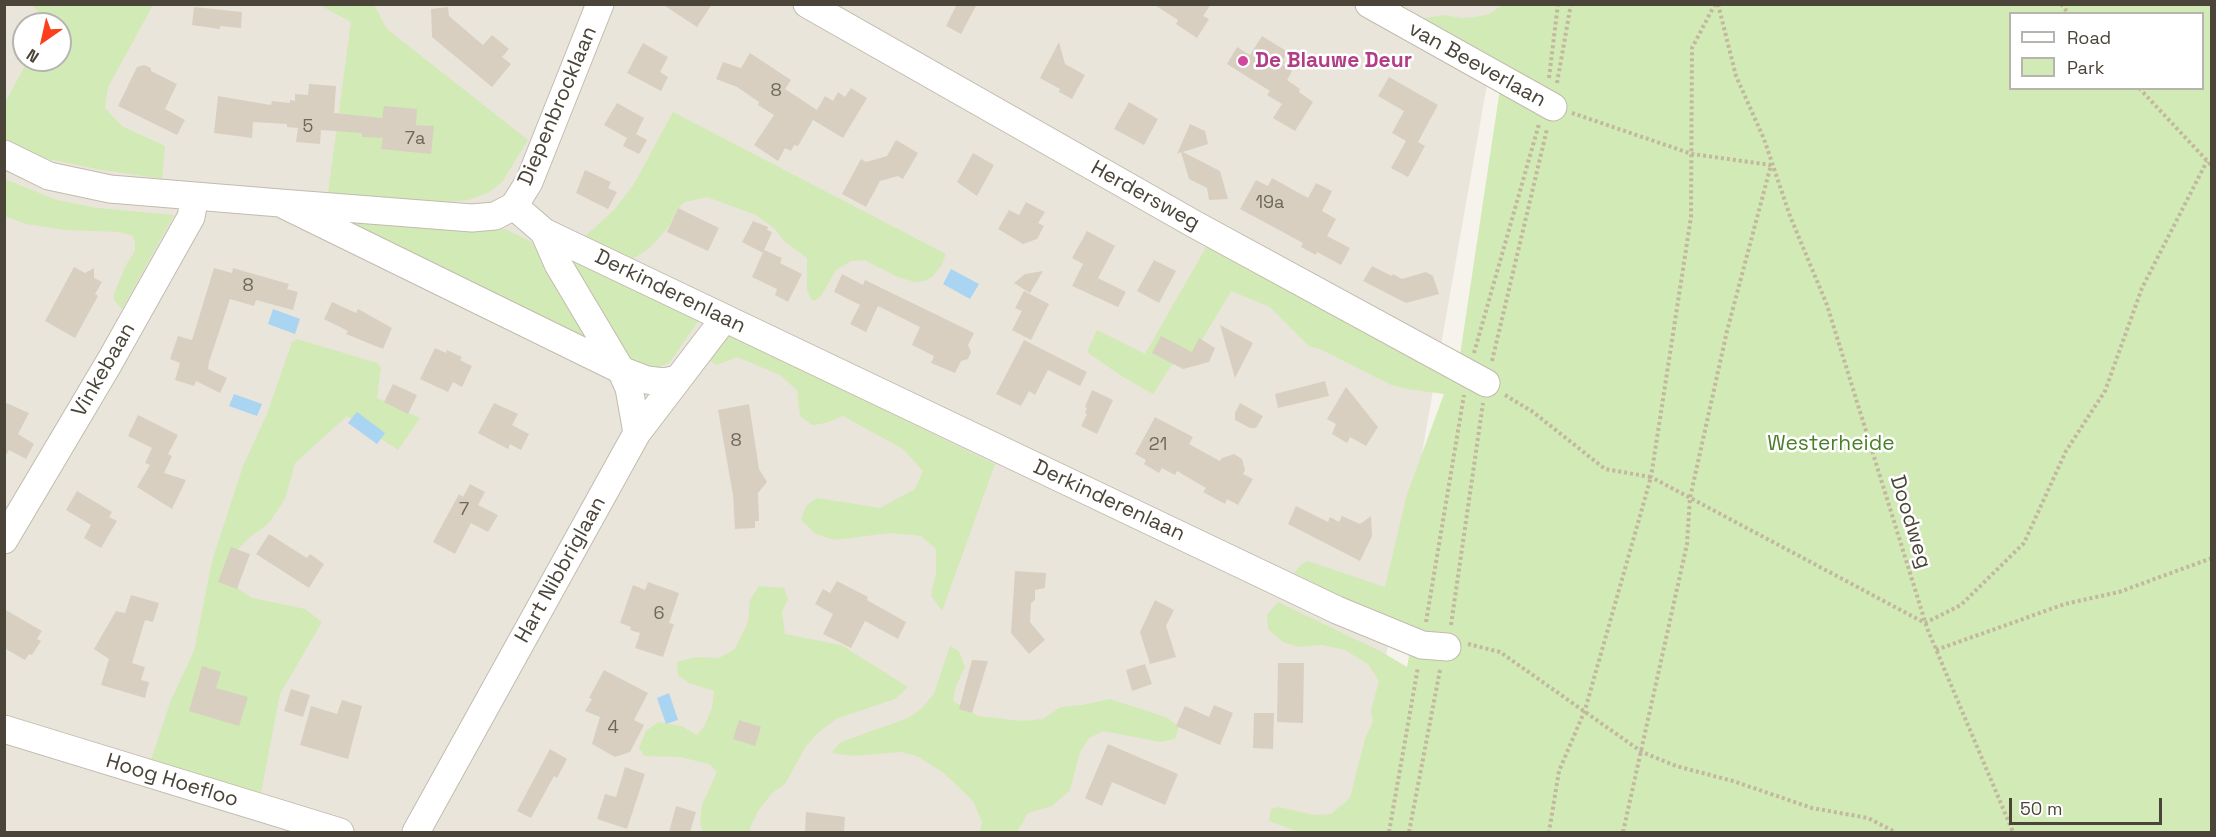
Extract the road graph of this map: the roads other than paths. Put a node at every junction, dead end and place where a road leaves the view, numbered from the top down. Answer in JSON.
{"nodes":[{"id":1,"x":600,"y":4,"type":"edge"},
{"id":2,"x":807,"y":4,"type":"edge"},
{"id":3,"x":1369,"y":4,"type":"edge"},
{"id":4,"x":1549,"y":106,"type":"road end"},
{"id":5,"x":4,"y":154,"type":"edge"},
{"id":6,"x":195,"y":196,"type":"junction"},
{"id":7,"x":280,"y":203,"type":"junction"},
{"id":8,"x":514,"y":206,"type":"junction"},
{"id":9,"x":544,"y":232,"type":"junction"},
{"id":10,"x":724,"y":319,"type":"junction"},
{"id":11,"x":621,"y":370,"type":"junction"},
{"id":12,"x":1477,"y":378,"type":"road end"},
{"id":13,"x":678,"y":379,"type":"junction"},
{"id":14,"x":637,"y":433,"type":"junction"},
{"id":15,"x":4,"y":540,"type":"edge"},
{"id":16,"x":1435,"y":646,"type":"road end"},
{"id":17,"x":4,"y":729,"type":"edge"},
{"id":18,"x":340,"y":832,"type":"edge"},
{"id":19,"x":416,"y":832,"type":"edge"}],
"edges":[{"from":1,"to":8,"type":"street","name":"Diepenbrocklaan"},
{"from":2,"to":12,"type":"street","name":"Herdersweg"},
{"from":3,"to":4,"type":"street","name":"van Beeverlaan"},
{"from":5,"to":6,"type":"street"},
{"from":6,"to":7,"type":"street"},
{"from":6,"to":15,"type":"street","name":"Vinkebaan"},
{"from":7,"to":8,"type":"street"},
{"from":7,"to":11,"type":"street"},
{"from":8,"to":9,"type":"street","name":"Derkinderenlaan"},
{"from":9,"to":10,"type":"street","name":"Derkinderenlaan"},
{"from":9,"to":11,"type":"street"},
{"from":10,"to":13,"type":"street","name":"Hart Nibbriglaan"},
{"from":10,"to":16,"type":"street","name":"Derkinderenlaan"},
{"from":11,"to":13,"type":"street"},
{"from":11,"to":14,"type":"street"},
{"from":13,"to":14,"type":"street","name":"Hart Nibbriglaan"},
{"from":14,"to":19,"type":"street","name":"Hart Nibbriglaan"},
{"from":17,"to":18,"type":"street","name":"Hoog Hoefloo"}]}
